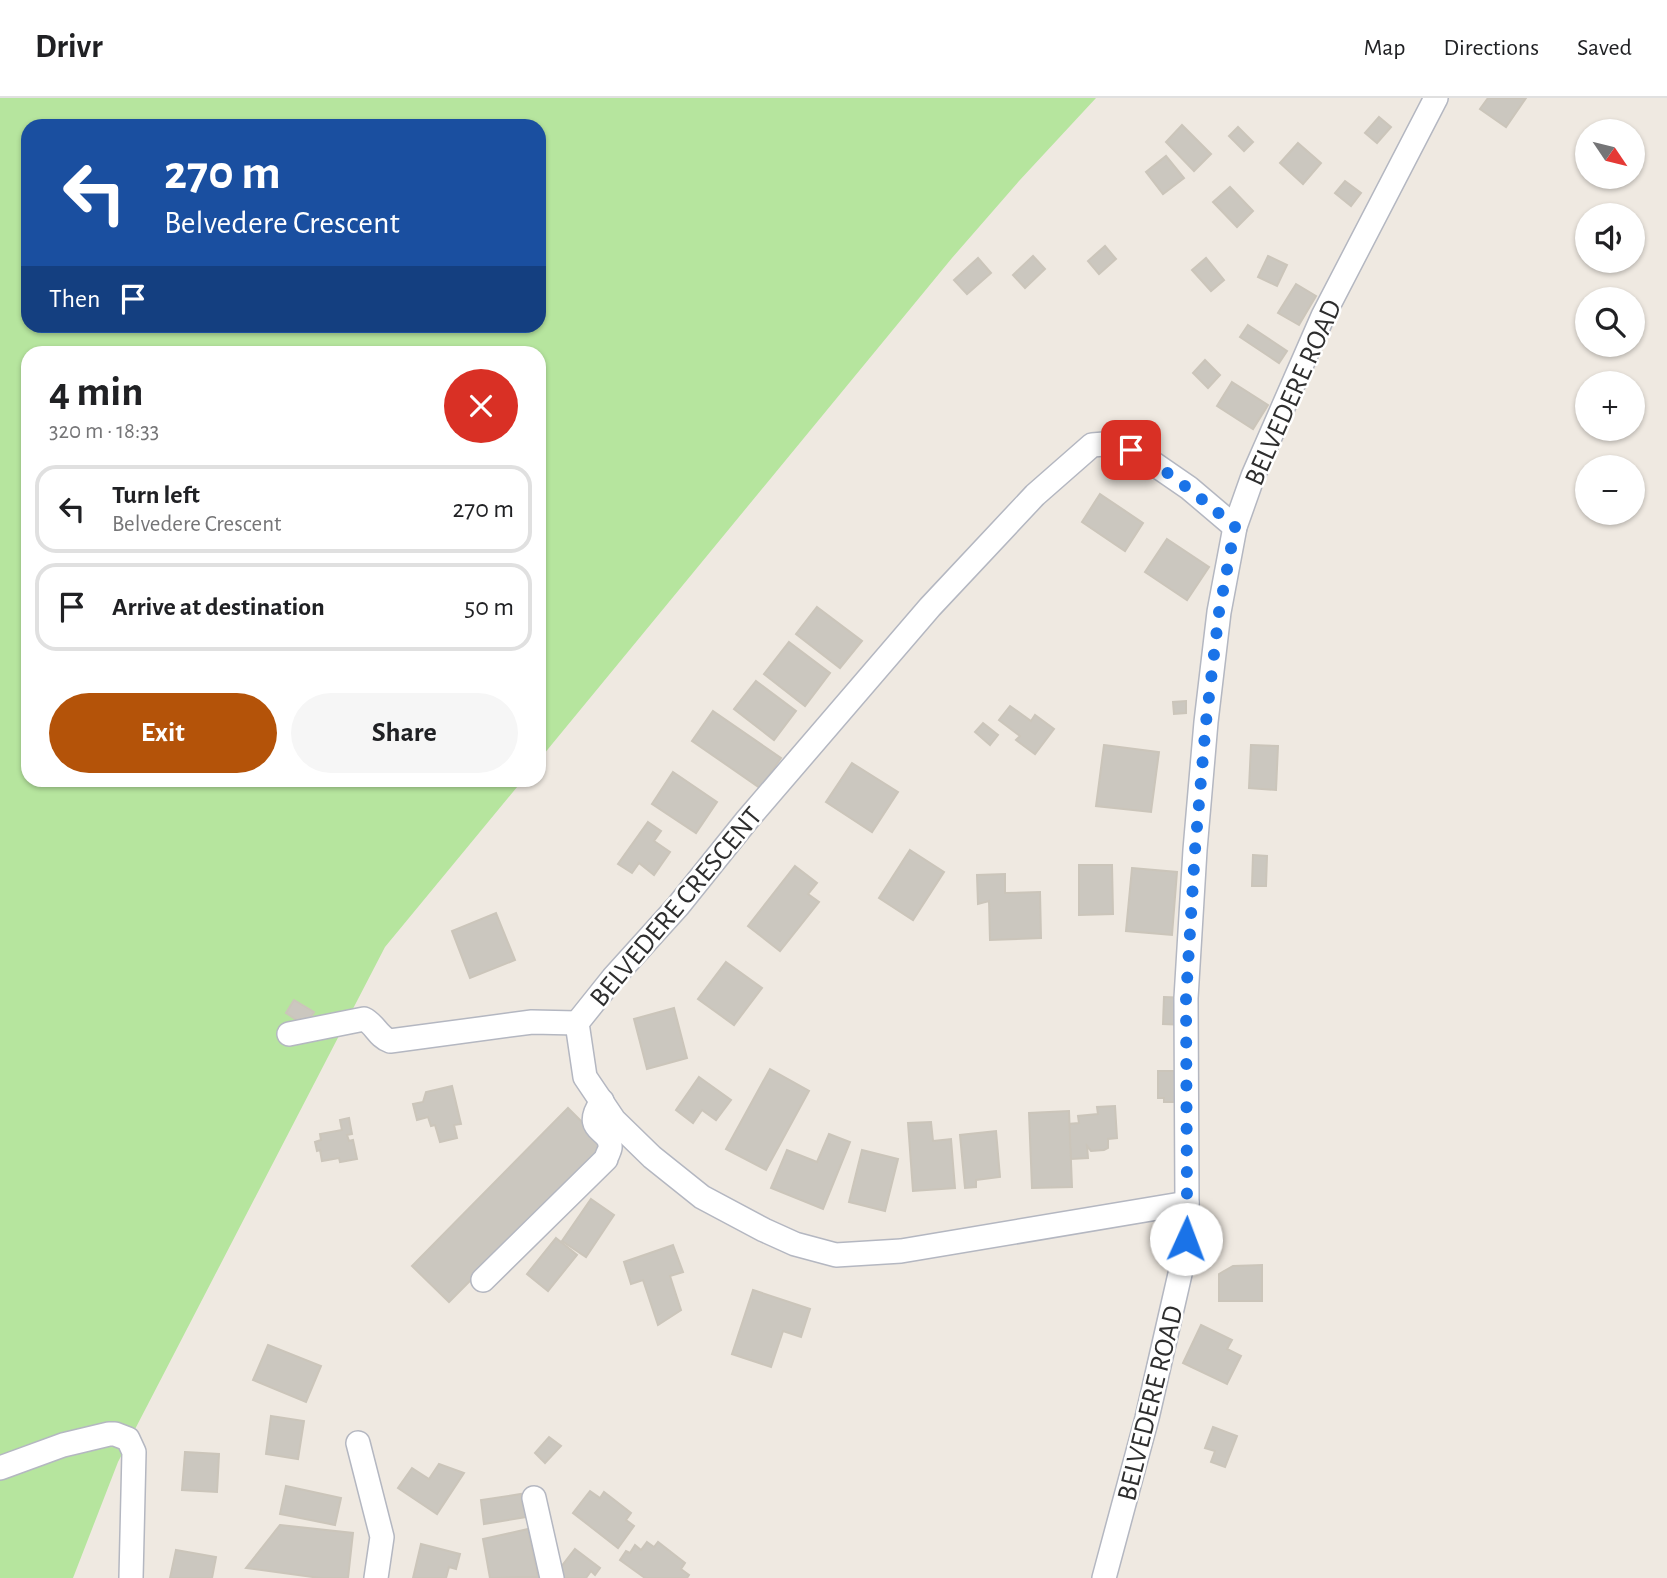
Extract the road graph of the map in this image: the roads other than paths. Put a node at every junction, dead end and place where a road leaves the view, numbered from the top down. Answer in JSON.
{"nodes":[{"id":1,"x":1436,"y":98,"type":"edge"},
{"id":2,"x":1235,"y":527,"type":"junction"},
{"id":3,"x":578,"y":1023,"type":"junction"},
{"id":4,"x":289,"y":1034,"type":"dead end"},
{"id":5,"x":602,"y":1101,"type":"junction"},
{"id":6,"x":1187,"y":1203,"type":"junction"},
{"id":7,"x":483,"y":1280,"type":"dead end"},
{"id":8,"x":358,"y":1443,"type":"dead end"},
{"id":9,"x":0,"y":1468,"type":"edge"},
{"id":10,"x":534,"y":1498,"type":"dead end"},
{"id":11,"x":131,"y":1578,"type":"edge"},
{"id":12,"x":376,"y":1578,"type":"edge"},
{"id":13,"x":552,"y":1578,"type":"edge"},
{"id":14,"x":1104,"y":1578,"type":"edge"}],
"edges":[{"from":1,"to":2,"type":"street","name":"BELVEDERE ROAD"},
{"from":2,"to":3,"type":"street","name":"BELVEDERE CRESCENT"},
{"from":2,"to":6,"type":"street","name":"BELVEDERE ROAD"},
{"from":3,"to":4,"type":"street"},
{"from":3,"to":5,"type":"street","name":"BELVEDERE CRESCENT"},
{"from":5,"to":6,"type":"street","name":"BELVEDERE CRESCENT"},
{"from":5,"to":7,"type":"street"},
{"from":6,"to":14,"type":"street","name":"BELVEDERE ROAD"},
{"from":8,"to":12,"type":"street"},
{"from":9,"to":11,"type":"street"},
{"from":10,"to":13,"type":"street"}]}
